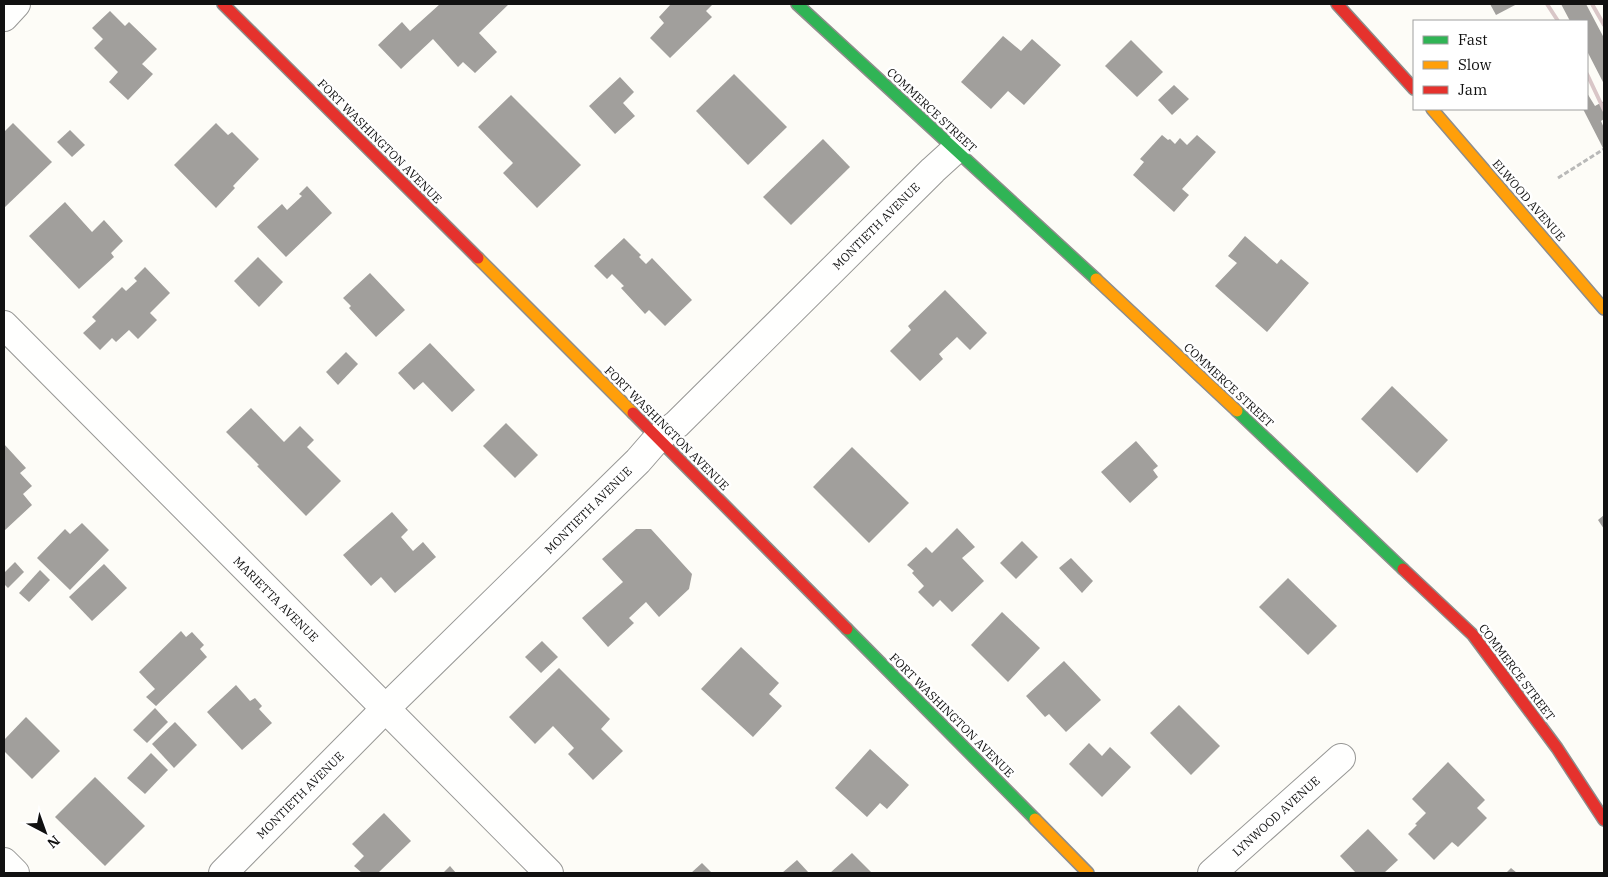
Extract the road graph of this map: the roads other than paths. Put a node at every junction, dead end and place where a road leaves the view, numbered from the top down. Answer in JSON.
{"nodes":[{"id":1,"x":16,"y":4,"type":"edge"},
{"id":2,"x":224,"y":4,"type":"edge"},
{"id":3,"x":797,"y":4,"type":"edge"},
{"id":4,"x":1337,"y":4,"type":"edge"},
{"id":5,"x":4,"y":16,"type":"edge"},
{"id":6,"x":1413,"y":88,"type":"edge"},
{"id":7,"x":1433,"y":110,"type":"edge"},
{"id":8,"x":955,"y":150,"type":"junction"},
{"id":9,"x":1604,"y":309,"type":"edge"},
{"id":10,"x":4,"y":325,"type":"edge"},
{"id":11,"x":658,"y":438,"type":"junction"},
{"id":12,"x":386,"y":708,"type":"junction"},
{"id":13,"x":1341,"y":758,"type":"dead end"},
{"id":14,"x":1604,"y":820,"type":"edge"},
{"id":15,"x":4,"y":862,"type":"edge"},
{"id":16,"x":15,"y":873,"type":"edge"},
{"id":17,"x":223,"y":873,"type":"edge"},
{"id":18,"x":549,"y":873,"type":"edge"},
{"id":19,"x":1088,"y":873,"type":"edge"},
{"id":20,"x":1212,"y":873,"type":"edge"}],
"edges":[{"from":1,"to":5,"type":"street"},
{"from":2,"to":11,"type":"street","name":"FORT WASHINGTON AVENUE"},
{"from":3,"to":8,"type":"street","name":"COMMERCE STREET"},
{"from":4,"to":6,"type":"street"},
{"from":7,"to":9,"type":"street","name":"ELWOOD AVENUE"},
{"from":8,"to":11,"type":"street","name":"MONTIETH AVENUE"},
{"from":8,"to":14,"type":"street","name":"COMMERCE STREET"},
{"from":10,"to":12,"type":"street","name":"MARIETTA AVENUE"},
{"from":11,"to":12,"type":"street","name":"MONTIETH AVENUE"},
{"from":11,"to":19,"type":"street","name":"FORT WASHINGTON AVENUE"},
{"from":12,"to":17,"type":"street","name":"MONTIETH AVENUE"},
{"from":12,"to":18,"type":"street","name":"MARIETTA AVENUE"},
{"from":13,"to":20,"type":"street","name":"LYNWOOD AVENUE"},
{"from":15,"to":16,"type":"street"}]}
